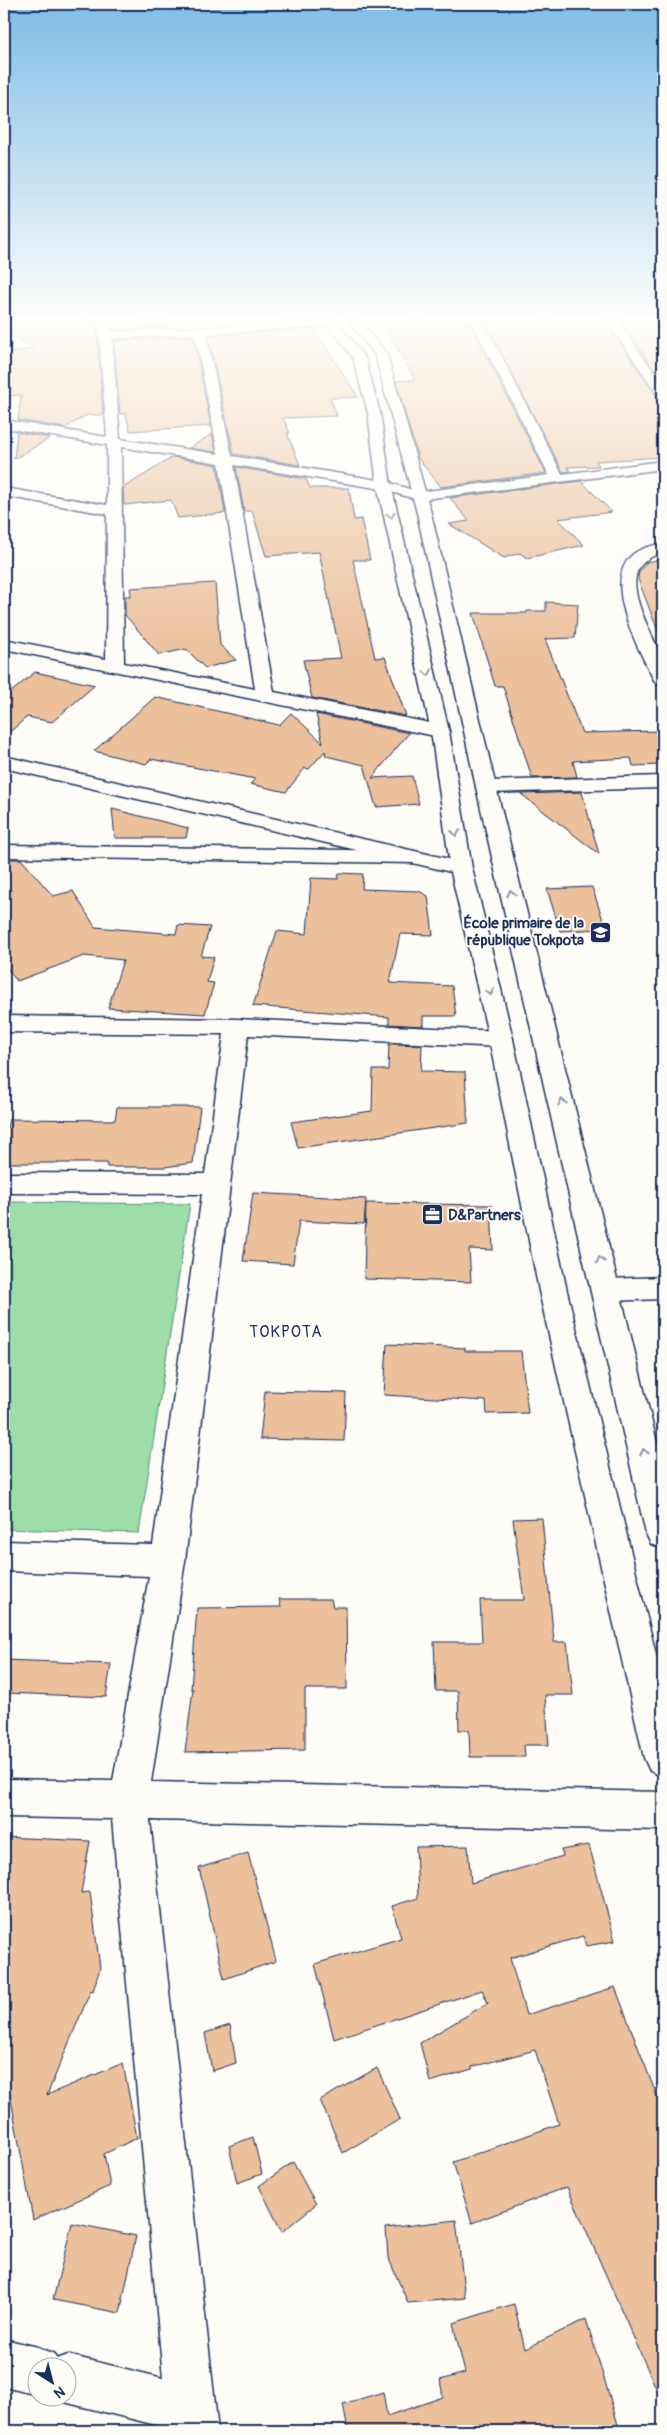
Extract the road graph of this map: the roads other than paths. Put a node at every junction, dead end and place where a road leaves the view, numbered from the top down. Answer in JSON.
{"nodes":[{"id":1,"x":69,"y":435,"type":"edge"},
{"id":2,"x":113,"y":435,"type":"edge"},
{"id":3,"x":221,"y":435,"type":"edge"},
{"id":4,"x":377,"y":435,"type":"edge"},
{"id":5,"x":402,"y":435,"type":"edge"},
{"id":6,"x":535,"y":435,"type":"edge"},
{"id":7,"x":114,"y":442,"type":"junction"},
{"id":8,"x":226,"y":461,"type":"junction"},
{"id":9,"x":663,"y":465,"type":"edge"},
{"id":10,"x":557,"y":478,"type":"junction"},
{"id":11,"x":384,"y":486,"type":"junction"},
{"id":12,"x":4,"y":492,"type":"edge"},
{"id":13,"x":418,"y":496,"type":"junction"},
{"id":14,"x":114,"y":511,"type":"junction"},
{"id":15,"x":663,"y":548,"type":"edge"},
{"id":16,"x":4,"y":644,"type":"edge"},
{"id":17,"x":115,"y":666,"type":"junction"},
{"id":18,"x":663,"y":680,"type":"edge"},
{"id":19,"x":265,"y":695,"type":"junction"},
{"id":20,"x":440,"y":731,"type":"junction"},
{"id":21,"x":4,"y":762,"type":"edge"},
{"id":22,"x":663,"y":782,"type":"edge"},
{"id":23,"x":486,"y":787,"type":"junction"},
{"id":24,"x":4,"y":851,"type":"edge"},
{"id":25,"x":412,"y":857,"type":"junction"},
{"id":26,"x":461,"y":868,"type":"junction"},
{"id":27,"x":4,"y":1024,"type":"edge"},
{"id":28,"x":237,"y":1027,"type":"junction"},
{"id":29,"x":501,"y":1039,"type":"junction"},
{"id":30,"x":4,"y":1183,"type":"edge"},
{"id":31,"x":218,"y":1184,"type":"junction"},
{"id":32,"x":663,"y":1288,"type":"edge"},
{"id":33,"x":607,"y":1290,"type":"junction"},
{"id":34,"x":663,"y":1534,"type":"edge"},
{"id":35,"x":4,"y":1556,"type":"edge"},
{"id":36,"x":168,"y":1562,"type":"junction"},
{"id":37,"x":663,"y":1758,"type":"edge"},
{"id":38,"x":4,"y":1798,"type":"edge"},
{"id":39,"x":129,"y":1801,"type":"junction"},
{"id":40,"x":663,"y":1811,"type":"edge"},
{"id":41,"x":4,"y":2363,"type":"edge"},
{"id":42,"x":28,"y":2369,"type":"edge"},
{"id":43,"x":78,"y":2382,"type":"edge"},
{"id":44,"x":191,"y":2420,"type":"edge"}],
"edges":[{"from":1,"to":7,"type":"street"},
{"from":2,"to":7,"type":"street"},
{"from":3,"to":8,"type":"street"},
{"from":4,"to":11,"type":"street"},
{"from":5,"to":13,"type":"street"},
{"from":6,"to":10,"type":"street"},
{"from":7,"to":8,"type":"street"},
{"from":7,"to":14,"type":"street"},
{"from":8,"to":11,"type":"street"},
{"from":8,"to":19,"type":"street"},
{"from":9,"to":10,"type":"street"},
{"from":10,"to":13,"type":"street"},
{"from":11,"to":13,"type":"street"},
{"from":11,"to":20,"type":"street","one_way":true},
{"from":12,"to":14,"type":"street"},
{"from":13,"to":23,"type":"street"},
{"from":14,"to":17,"type":"street"},
{"from":15,"to":18,"type":"street"},
{"from":16,"to":17,"type":"street"},
{"from":17,"to":19,"type":"street"},
{"from":19,"to":20,"type":"street"},
{"from":20,"to":26,"type":"street","one_way":true},
{"from":21,"to":25,"type":"street"},
{"from":22,"to":23,"type":"street"},
{"from":33,"to":23,"type":"street","one_way":true},
{"from":24,"to":25,"type":"street"},
{"from":25,"to":26,"type":"street"},
{"from":26,"to":29,"type":"street","one_way":true},
{"from":27,"to":28,"type":"street"},
{"from":28,"to":29,"type":"street"},
{"from":28,"to":31,"type":"street"},
{"from":29,"to":37,"type":"street"},
{"from":30,"to":31,"type":"street"},
{"from":31,"to":36,"type":"street"},
{"from":32,"to":33,"type":"street"},
{"from":34,"to":33,"type":"street","one_way":true},
{"from":35,"to":36,"type":"street"},
{"from":36,"to":39,"type":"street"},
{"from":38,"to":39,"type":"street"},
{"from":39,"to":40,"type":"street"},
{"from":39,"to":44,"type":"street"},
{"from":41,"to":42,"type":"street"},
{"from":43,"to":44,"type":"street"}]}
